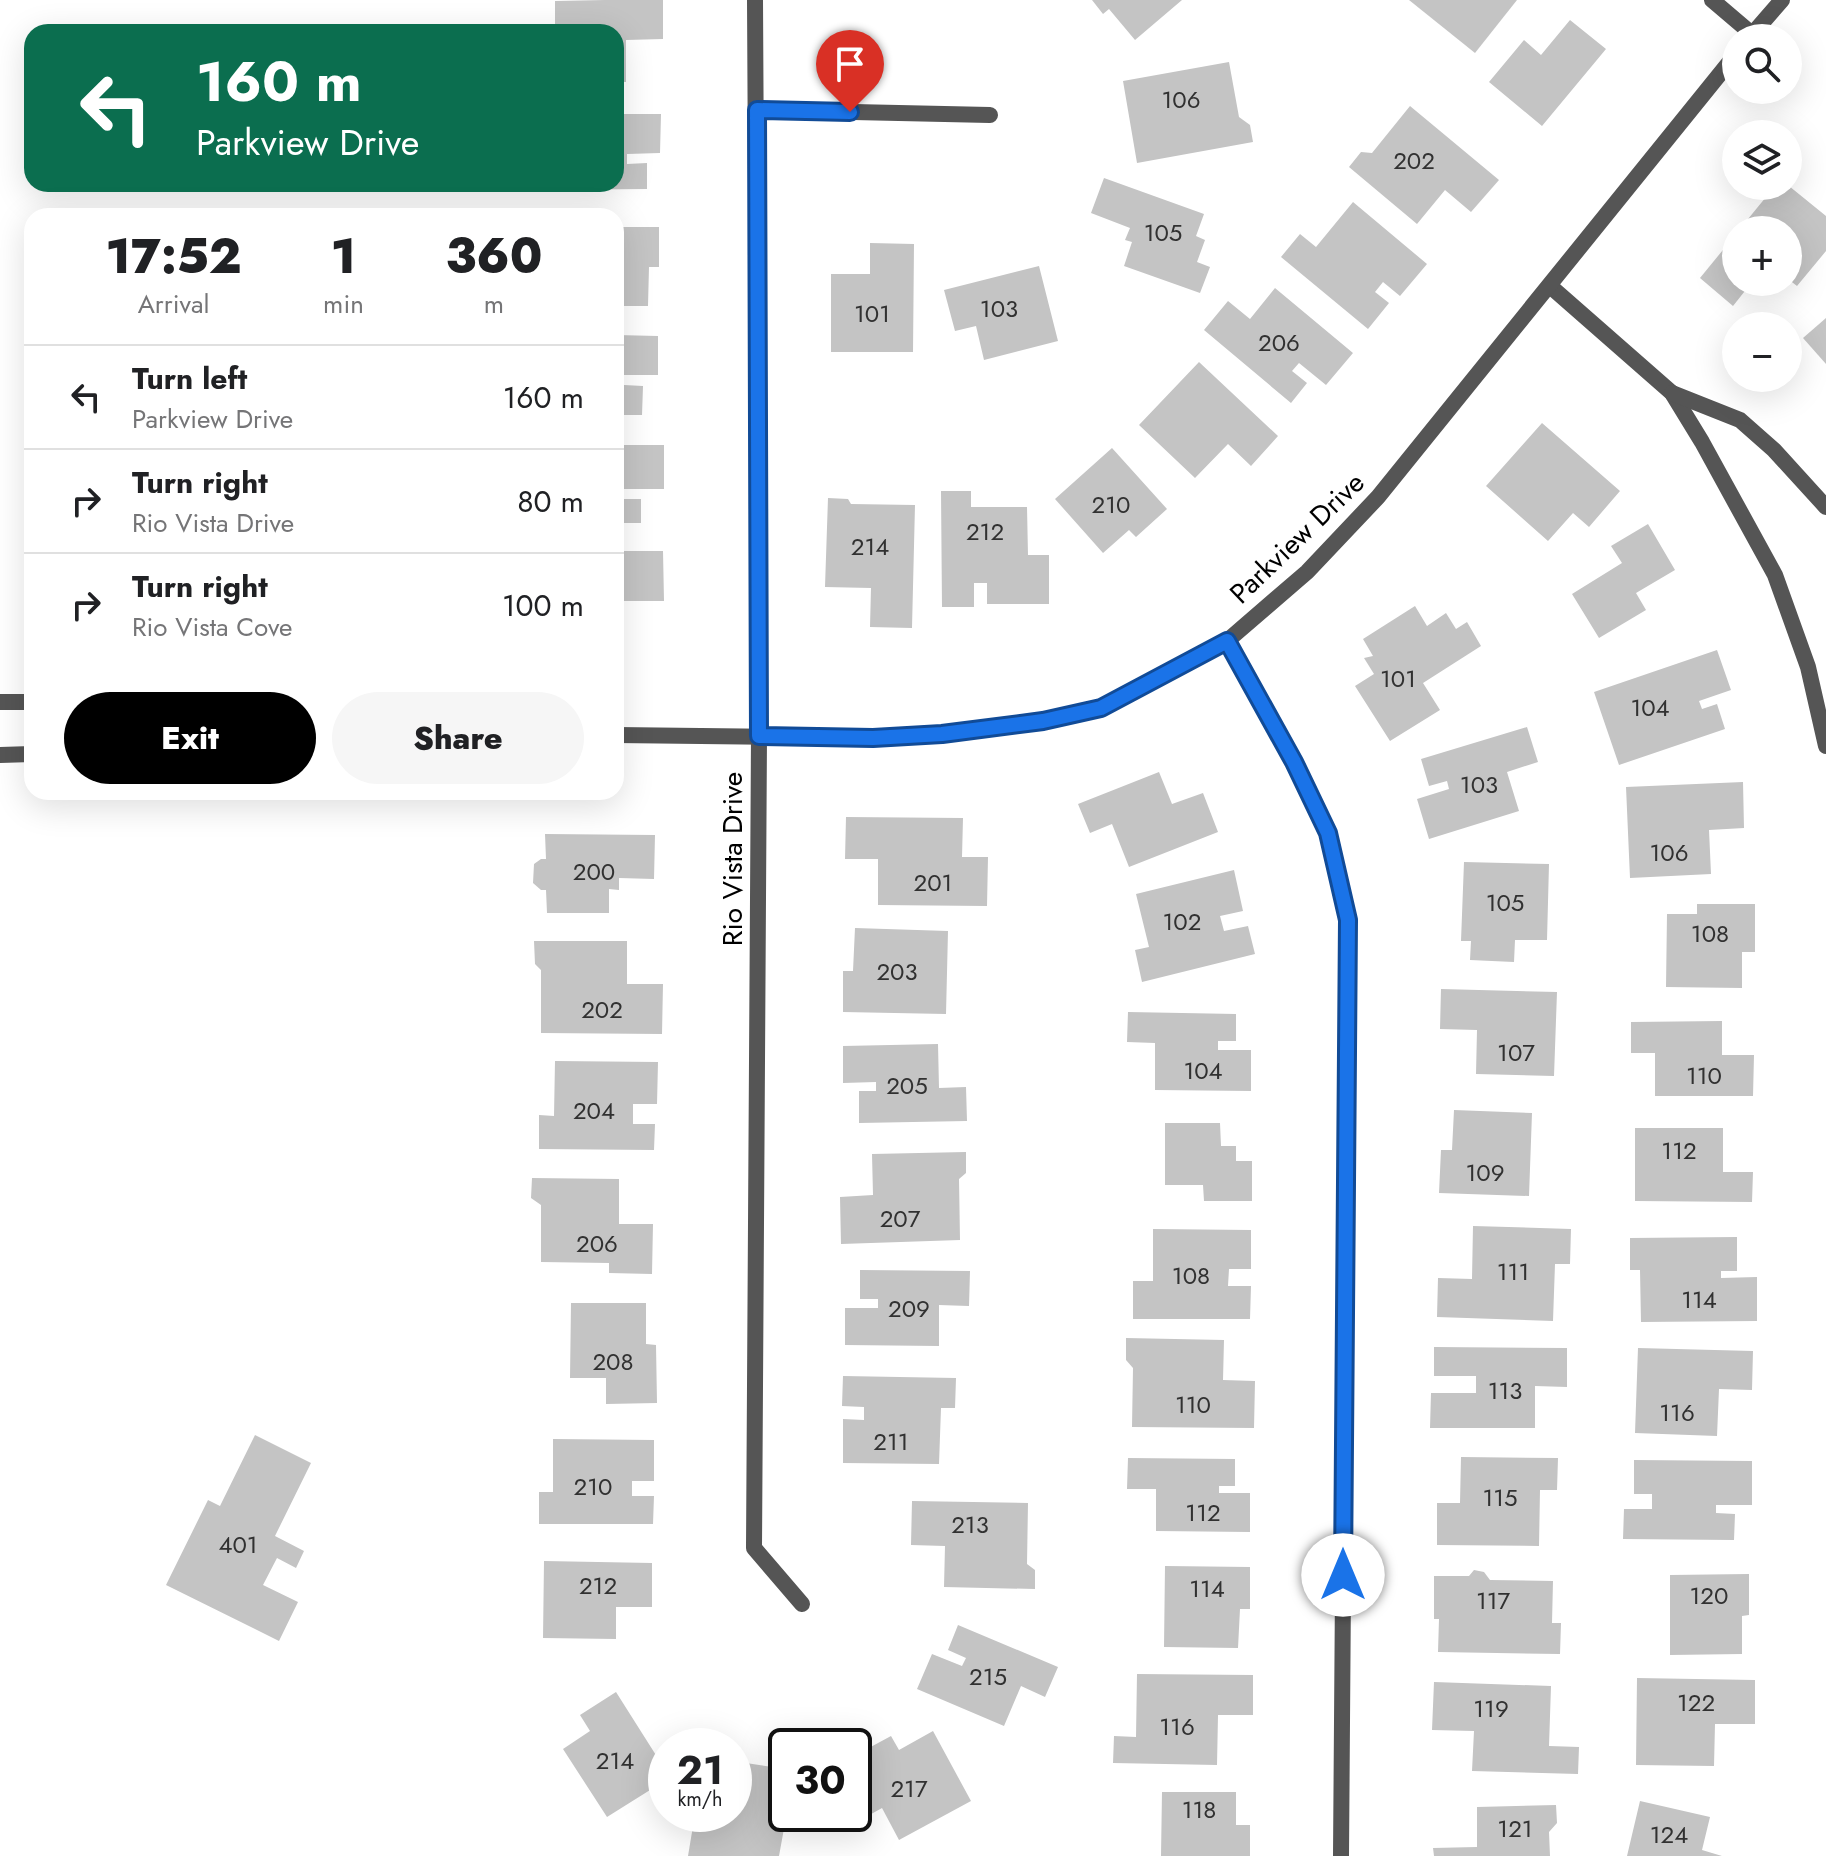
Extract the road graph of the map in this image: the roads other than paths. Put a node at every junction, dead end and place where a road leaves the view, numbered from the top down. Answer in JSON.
{"nodes":[{"id":1,"x":755,"y":0,"type":"edge"},
{"id":2,"x":1712,"y":0,"type":"edge"},
{"id":3,"x":1782,"y":0,"type":"edge"},
{"id":4,"x":1737,"y":24,"type":"edge"},
{"id":5,"x":1761,"y":24,"type":"edge"},
{"id":6,"x":1722,"y":71,"type":"edge"},
{"id":7,"x":757,"y":110,"type":"junction"},
{"id":8,"x":990,"y":115,"type":"dead end"},
{"id":9,"x":1550,"y":286,"type":"junction"},
{"id":10,"x":1672,"y":393,"type":"junction"},
{"id":11,"x":1826,"y":507,"type":"edge"},
{"id":12,"x":1227,"y":641,"type":"junction"},
{"id":13,"x":0,"y":702,"type":"edge"},
{"id":14,"x":24,"y":702,"type":"edge"},
{"id":15,"x":624,"y":735,"type":"edge"},
{"id":16,"x":759,"y":736,"type":"junction"},
{"id":17,"x":1826,"y":746,"type":"edge"},
{"id":18,"x":24,"y":754,"type":"edge"},
{"id":19,"x":0,"y":755,"type":"edge"},
{"id":20,"x":802,"y":1604,"type":"dead end"},
{"id":21,"x":1341,"y":1856,"type":"edge"}],
"edges":[{"from":1,"to":7,"type":"street","name":"Rio Vista Drive"},
{"from":2,"to":4,"type":"street"},
{"from":3,"to":5,"type":"street"},
{"from":6,"to":9,"type":"street","name":"Parkview Drive"},
{"from":7,"to":8,"type":"street"},
{"from":7,"to":16,"type":"street","name":"Rio Vista Drive"},
{"from":9,"to":10,"type":"street"},
{"from":9,"to":12,"type":"street","name":"Parkview Drive"},
{"from":10,"to":11,"type":"street"},
{"from":10,"to":17,"type":"street"},
{"from":12,"to":16,"type":"street","name":"Parkview Drive"},
{"from":12,"to":21,"type":"street"},
{"from":13,"to":14,"type":"street"},
{"from":15,"to":16,"type":"street","name":"Parkview Drive"},
{"from":16,"to":20,"type":"street","name":"Rio Vista Drive"},
{"from":18,"to":19,"type":"street"}]}
